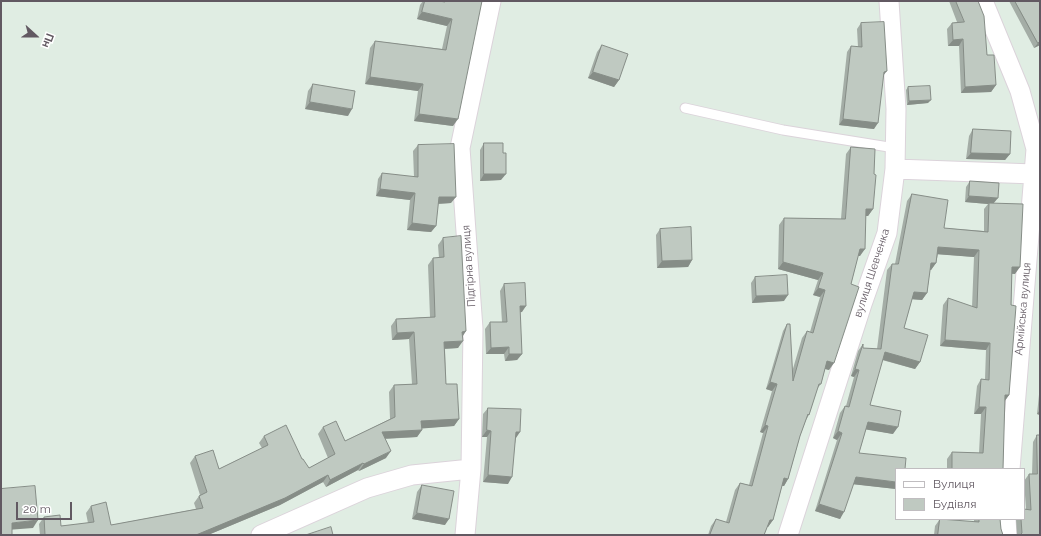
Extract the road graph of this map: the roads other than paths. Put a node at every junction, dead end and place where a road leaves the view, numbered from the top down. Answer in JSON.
{"nodes":[{"id":1,"x":491,"y":1,"type":"edge"},
{"id":2,"x":889,"y":1,"type":"edge"},
{"id":3,"x":983,"y":1,"type":"edge"},
{"id":4,"x":685,"y":108,"type":"dead end"},
{"id":5,"x":895,"y":148,"type":"junction"},
{"id":6,"x":1038,"y":149,"type":"edge"},
{"id":7,"x":895,"y":169,"type":"junction"},
{"id":8,"x":1034,"y":174,"type":"junction"},
{"id":9,"x":1010,"y":468,"type":"edge"},
{"id":10,"x":470,"y":470,"type":"junction"},
{"id":11,"x":1006,"y":520,"type":"edge"},
{"id":12,"x":261,"y":535,"type":"edge"},
{"id":13,"x":464,"y":535,"type":"edge"},
{"id":14,"x":788,"y":535,"type":"edge"},
{"id":15,"x":1007,"y":535,"type":"edge"}],
"edges":[{"from":1,"to":10,"type":"street","name":"Підгірна вулиця"},
{"from":2,"to":5,"type":"street","name":"вулиця Шевченка"},
{"from":3,"to":6,"type":"street","name":"Армійська вулиця"},
{"from":4,"to":5,"type":"lane"},
{"from":5,"to":7,"type":"street","name":"вулиця Шевченка"},
{"from":6,"to":8,"type":"street","name":"Армійська вулиця"},
{"from":7,"to":8,"type":"street"},
{"from":7,"to":14,"type":"street","name":"вулиця Шевченка"},
{"from":8,"to":9,"type":"street","name":"Армійська вулиця"},
{"from":10,"to":12,"type":"street"},
{"from":10,"to":13,"type":"street","name":"Підгірна вулиця"},
{"from":11,"to":15,"type":"street"}]}
